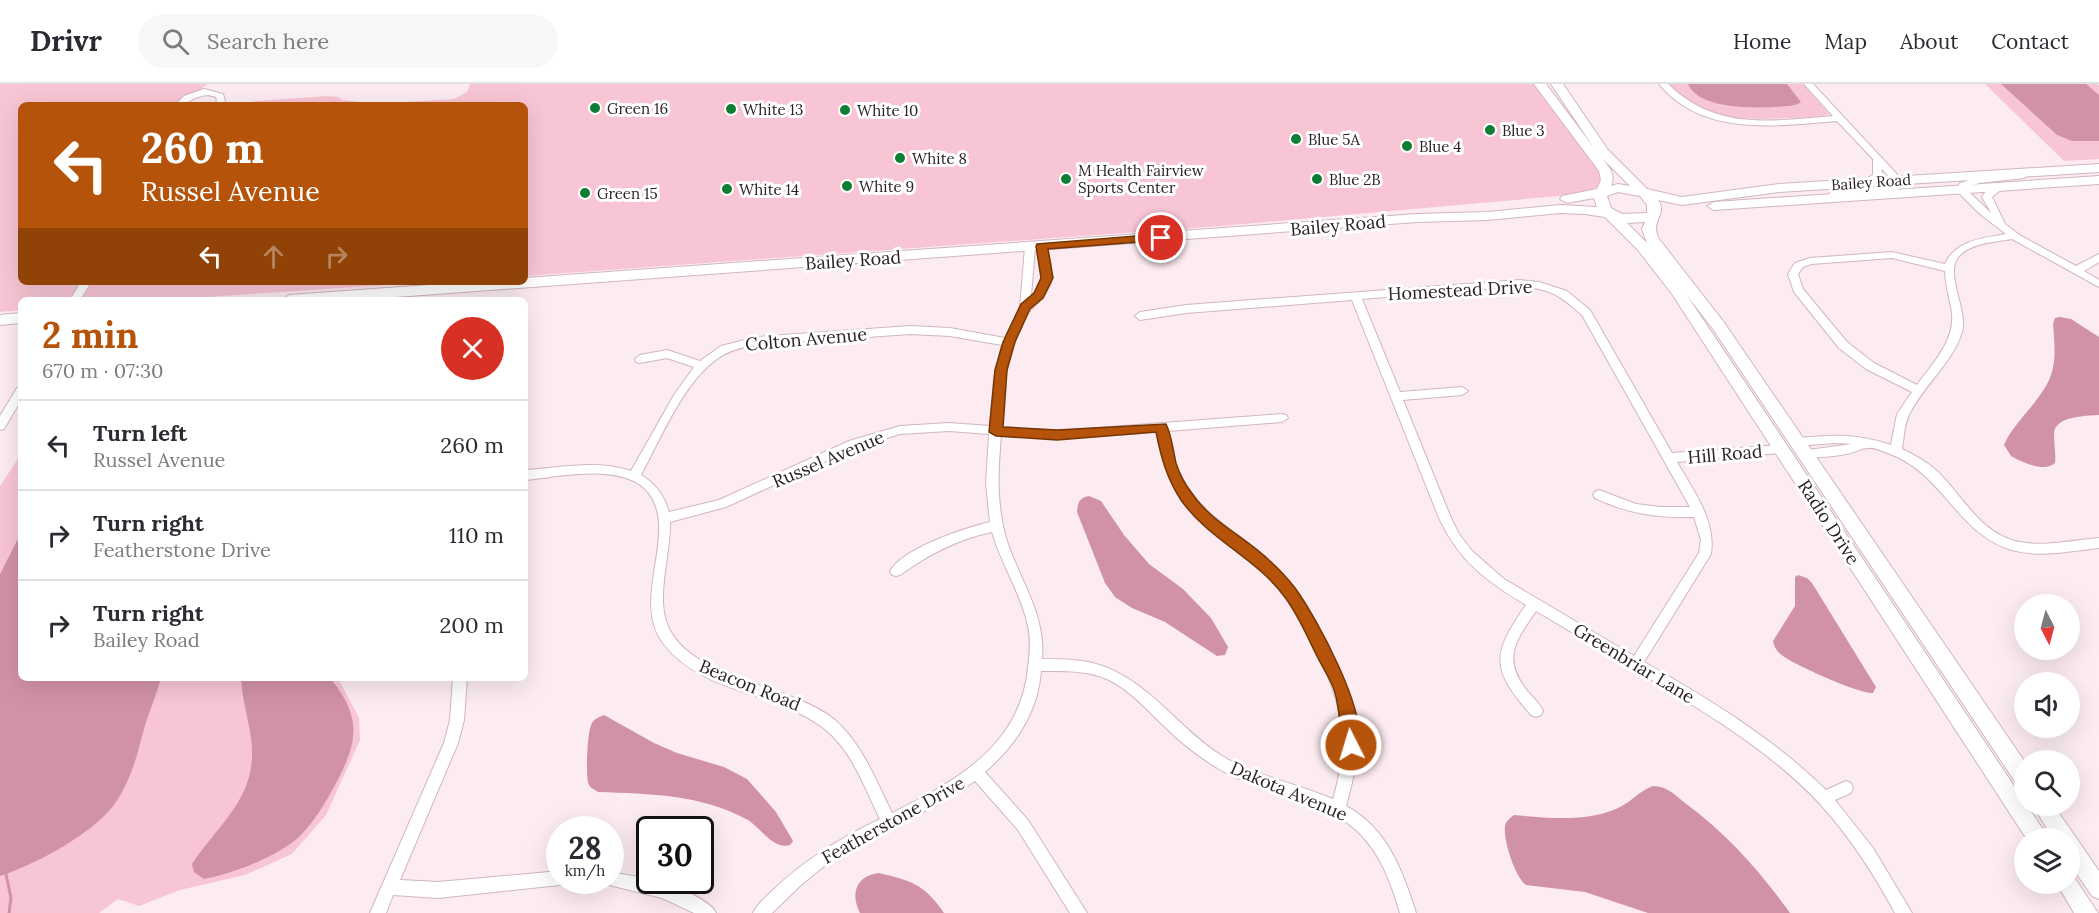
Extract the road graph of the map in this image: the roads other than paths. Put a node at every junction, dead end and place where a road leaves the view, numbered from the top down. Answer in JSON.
{"nodes":[{"id":1,"x":208,"y":84,"type":"edge"},
{"id":2,"x":219,"y":84,"type":"edge"},
{"id":3,"x":1540,"y":84,"type":"edge"},
{"id":4,"x":1557,"y":84,"type":"edge"},
{"id":5,"x":1663,"y":84,"type":"edge"},
{"id":6,"x":1808,"y":84,"type":"edge"},
{"id":7,"x":195,"y":94,"type":"junction"},
{"id":8,"x":219,"y":94,"type":"junction"},
{"id":9,"x":183,"y":102,"type":"edge"},
{"id":10,"x":220,"y":102,"type":"edge"},
{"id":11,"x":1839,"y":118,"type":"junction"},
{"id":12,"x":1877,"y":160,"type":"junction"},
{"id":13,"x":2099,"y":168,"type":"edge"},
{"id":14,"x":2046,"y":171,"type":"junction"},
{"id":15,"x":1899,"y":180,"type":"junction"},
{"id":16,"x":2099,"y":180,"type":"edge"},
{"id":17,"x":1867,"y":182,"type":"junction"},
{"id":18,"x":1999,"y":187,"type":"junction"},
{"id":19,"x":1961,"y":190,"type":"junction"},
{"id":20,"x":1602,"y":192,"type":"junction"},
{"id":21,"x":1644,"y":193,"type":"junction"},
{"id":22,"x":1822,"y":198,"type":"junction"},
{"id":23,"x":1610,"y":214,"type":"junction"},
{"id":24,"x":1654,"y":216,"type":"junction"},
{"id":25,"x":1417,"y":218,"type":"junction"},
{"id":26,"x":2002,"y":225,"type":"junction"},
{"id":27,"x":2014,"y":235,"type":"junction"},
{"id":28,"x":1036,"y":247,"type":"junction"},
{"id":29,"x":2099,"y":257,"type":"edge"},
{"id":30,"x":1948,"y":268,"type":"junction"},
{"id":31,"x":2076,"y":271,"type":"junction"},
{"id":32,"x":528,"y":284,"type":"edge"},
{"id":33,"x":2099,"y":284,"type":"edge"},
{"id":34,"x":517,"y":285,"type":"edge"},
{"id":35,"x":1356,"y":296,"type":"junction"},
{"id":36,"x":353,"y":297,"type":"edge"},
{"id":37,"x":1025,"y":307,"type":"junction"},
{"id":38,"x":1140,"y":316,"type":"dead end"},
{"id":39,"x":18,"y":318,"type":"edge"},
{"id":40,"x":0,"y":320,"type":"edge"},
{"id":41,"x":1009,"y":342,"type":"junction"},
{"id":42,"x":640,"y":359,"type":"dead end"},
{"id":43,"x":702,"y":366,"type":"junction"},
{"id":44,"x":1462,"y":391,"type":"dead end"},
{"id":45,"x":1919,"y":391,"type":"junction"},
{"id":46,"x":18,"y":396,"type":"edge"},
{"id":47,"x":1396,"y":396,"type":"junction"},
{"id":48,"x":1282,"y":418,"type":"dead end"},
{"id":49,"x":0,"y":426,"type":"edge"},
{"id":50,"x":1162,"y":427,"type":"junction"},
{"id":51,"x":996,"y":432,"type":"junction"},
{"id":52,"x":1801,"y":448,"type":"junction"},
{"id":53,"x":1780,"y":449,"type":"junction"},
{"id":54,"x":1896,"y":451,"type":"junction"},
{"id":55,"x":1670,"y":458,"type":"junction"},
{"id":56,"x":528,"y":475,"type":"edge"},
{"id":57,"x":634,"y":476,"type":"junction"},
{"id":58,"x":1599,"y":495,"type":"dead end"},
{"id":59,"x":1699,"y":512,"type":"junction"},
{"id":60,"x":665,"y":518,"type":"junction"},
{"id":61,"x":996,"y":526,"type":"junction"},
{"id":62,"x":2099,"y":543,"type":"edge"},
{"id":63,"x":896,"y":571,"type":"dead end"},
{"id":64,"x":1535,"y":603,"type":"junction"},
{"id":65,"x":1636,"y":664,"type":"junction"},
{"id":66,"x":1037,"y":665,"type":"junction"},
{"id":67,"x":460,"y":681,"type":"edge"},
{"id":68,"x":1536,"y":711,"type":"dead end"},
{"id":69,"x":2014,"y":763,"type":"edge"},
{"id":70,"x":976,"y":772,"type":"junction"},
{"id":71,"x":1846,"y":788,"type":"dead end"},
{"id":72,"x":1824,"y":798,"type":"junction"},
{"id":73,"x":1338,"y":808,"type":"junction"},
{"id":74,"x":889,"y":823,"type":"junction"},
{"id":75,"x":2030,"y":828,"type":"edge"},
{"id":76,"x":2080,"y":861,"type":"edge"},
{"id":77,"x":546,"y":879,"type":"edge"},
{"id":78,"x":624,"y":882,"type":"edge"},
{"id":79,"x":388,"y":887,"type":"junction"},
{"id":80,"x":2099,"y":889,"type":"edge"},
{"id":81,"x":2074,"y":894,"type":"edge"},
{"id":82,"x":378,"y":913,"type":"edge"},
{"id":83,"x":708,"y":913,"type":"edge"},
{"id":84,"x":761,"y":913,"type":"edge"},
{"id":85,"x":1079,"y":913,"type":"edge"},
{"id":86,"x":1408,"y":913,"type":"edge"},
{"id":87,"x":1904,"y":913,"type":"edge"},
{"id":88,"x":2087,"y":913,"type":"edge"}],
"edges":[{"from":1,"to":7,"type":"street"},
{"from":2,"to":8,"type":"street"},
{"from":3,"to":20,"type":"main road"},
{"from":4,"to":21,"type":"main road"},
{"from":5,"to":11,"type":"street"},
{"from":6,"to":11,"type":"street"},
{"from":7,"to":8,"type":"street"},
{"from":7,"to":9,"type":"street"},
{"from":8,"to":10,"type":"street"},
{"from":11,"to":12,"type":"street"},
{"from":12,"to":15,"type":"street"},
{"from":12,"to":17,"type":"street"},
{"from":13,"to":14,"type":"main road","name":"Bailey Road"},
{"from":14,"to":15,"type":"main road","name":"Bailey Road"},
{"from":14,"to":19,"type":"street"},
{"from":15,"to":17,"type":"main road","name":"Bailey Road"},
{"from":15,"to":22,"type":"street"},
{"from":16,"to":18,"type":"main road","name":"Bailey Road"},
{"from":17,"to":21,"type":"main road","name":"Bailey Road"},
{"from":18,"to":19,"type":"main road","name":"Bailey Road"},
{"from":18,"to":26,"type":"street"},
{"from":19,"to":22,"type":"main road","name":"Bailey Road"},
{"from":19,"to":26,"type":"street"},
{"from":20,"to":21,"type":"main road","name":"Bailey Road"},
{"from":20,"to":23,"type":"main road"},
{"from":20,"to":25,"type":"main road","name":"Bailey Road"},
{"from":21,"to":24,"type":"main road","name":"Radio Drive"},
{"from":22,"to":24,"type":"main road","name":"Bailey Road"},
{"from":23,"to":24,"type":"main road","name":"Bailey Road"},
{"from":23,"to":25,"type":"main road","name":"Bailey Road"},
{"from":23,"to":53,"type":"main road","name":"Radio Drive"},
{"from":24,"to":52,"type":"main road","name":"Radio Drive"},
{"from":25,"to":28,"type":"main road","name":"Bailey Road"},
{"from":26,"to":27,"type":"street"},
{"from":27,"to":30,"type":"street"},
{"from":27,"to":31,"type":"street"},
{"from":28,"to":32,"type":"main road","name":"Bailey Road"},
{"from":28,"to":37,"type":"street","name":"Featherstone Drive"},
{"from":28,"to":37,"type":"street","name":"Featherstone Drive"},
{"from":29,"to":31,"type":"street"},
{"from":30,"to":45,"type":"street"},
{"from":30,"to":45,"type":"street"},
{"from":31,"to":33,"type":"street"},
{"from":34,"to":36,"type":"main road","name":"Bailey Road"},
{"from":35,"to":38,"type":"street","name":"Homestead Drive"},
{"from":35,"to":47,"type":"street","name":"Greenbriar Lane"},
{"from":35,"to":55,"type":"street","name":"Homestead Drive"},
{"from":37,"to":41,"type":"street","name":"Featherstone Drive"},
{"from":39,"to":40,"type":"main road"},
{"from":41,"to":43,"type":"street","name":"Colton Avenue"},
{"from":41,"to":51,"type":"street","name":"Featherstone Drive"},
{"from":42,"to":43,"type":"street"},
{"from":43,"to":57,"type":"street","name":"Colton Avenue"},
{"from":44,"to":47,"type":"street"},
{"from":45,"to":54,"type":"street"},
{"from":46,"to":49,"type":"street"},
{"from":47,"to":64,"type":"street","name":"Greenbriar Lane"},
{"from":48,"to":50,"type":"street","name":"Russel Avenue"},
{"from":50,"to":51,"type":"street","name":"Russel Avenue"},
{"from":50,"to":73,"type":"street"},
{"from":51,"to":60,"type":"street","name":"Russel Avenue"},
{"from":51,"to":61,"type":"street","name":"Featherstone Drive"},
{"from":52,"to":54,"type":"street"},
{"from":52,"to":69,"type":"main road","name":"Radio Drive"},
{"from":53,"to":55,"type":"street","name":"Hill Road"},
{"from":53,"to":75,"type":"main road","name":"Radio Drive"},
{"from":54,"to":62,"type":"street"},
{"from":55,"to":59,"type":"street","name":"Homestead Drive"},
{"from":56,"to":57,"type":"street"},
{"from":57,"to":60,"type":"street"},
{"from":58,"to":59,"type":"street"},
{"from":59,"to":65,"type":"street","name":"Homestead Drive"},
{"from":60,"to":74,"type":"street","name":"Beacon Road"},
{"from":61,"to":63,"type":"street"},
{"from":61,"to":66,"type":"street","name":"Featherstone Drive"},
{"from":64,"to":65,"type":"street","name":"Greenbriar Lane"},
{"from":64,"to":68,"type":"street"},
{"from":65,"to":72,"type":"street","name":"Greenbriar Lane"},
{"from":66,"to":70,"type":"street","name":"Featherstone Drive"},
{"from":66,"to":73,"type":"street","name":"Dakota Avenue"},
{"from":67,"to":79,"type":"street"},
{"from":70,"to":74,"type":"street","name":"Featherstone Drive"},
{"from":70,"to":85,"type":"street"},
{"from":71,"to":72,"type":"street"},
{"from":72,"to":87,"type":"street","name":"Greenbriar Lane"},
{"from":73,"to":86,"type":"street","name":"Dakota Avenue"},
{"from":74,"to":84,"type":"street","name":"Featherstone Drive"},
{"from":76,"to":80,"type":"main road"},
{"from":77,"to":79,"type":"street"},
{"from":78,"to":83,"type":"street"},
{"from":79,"to":82,"type":"street"},
{"from":81,"to":88,"type":"main road"}]}
